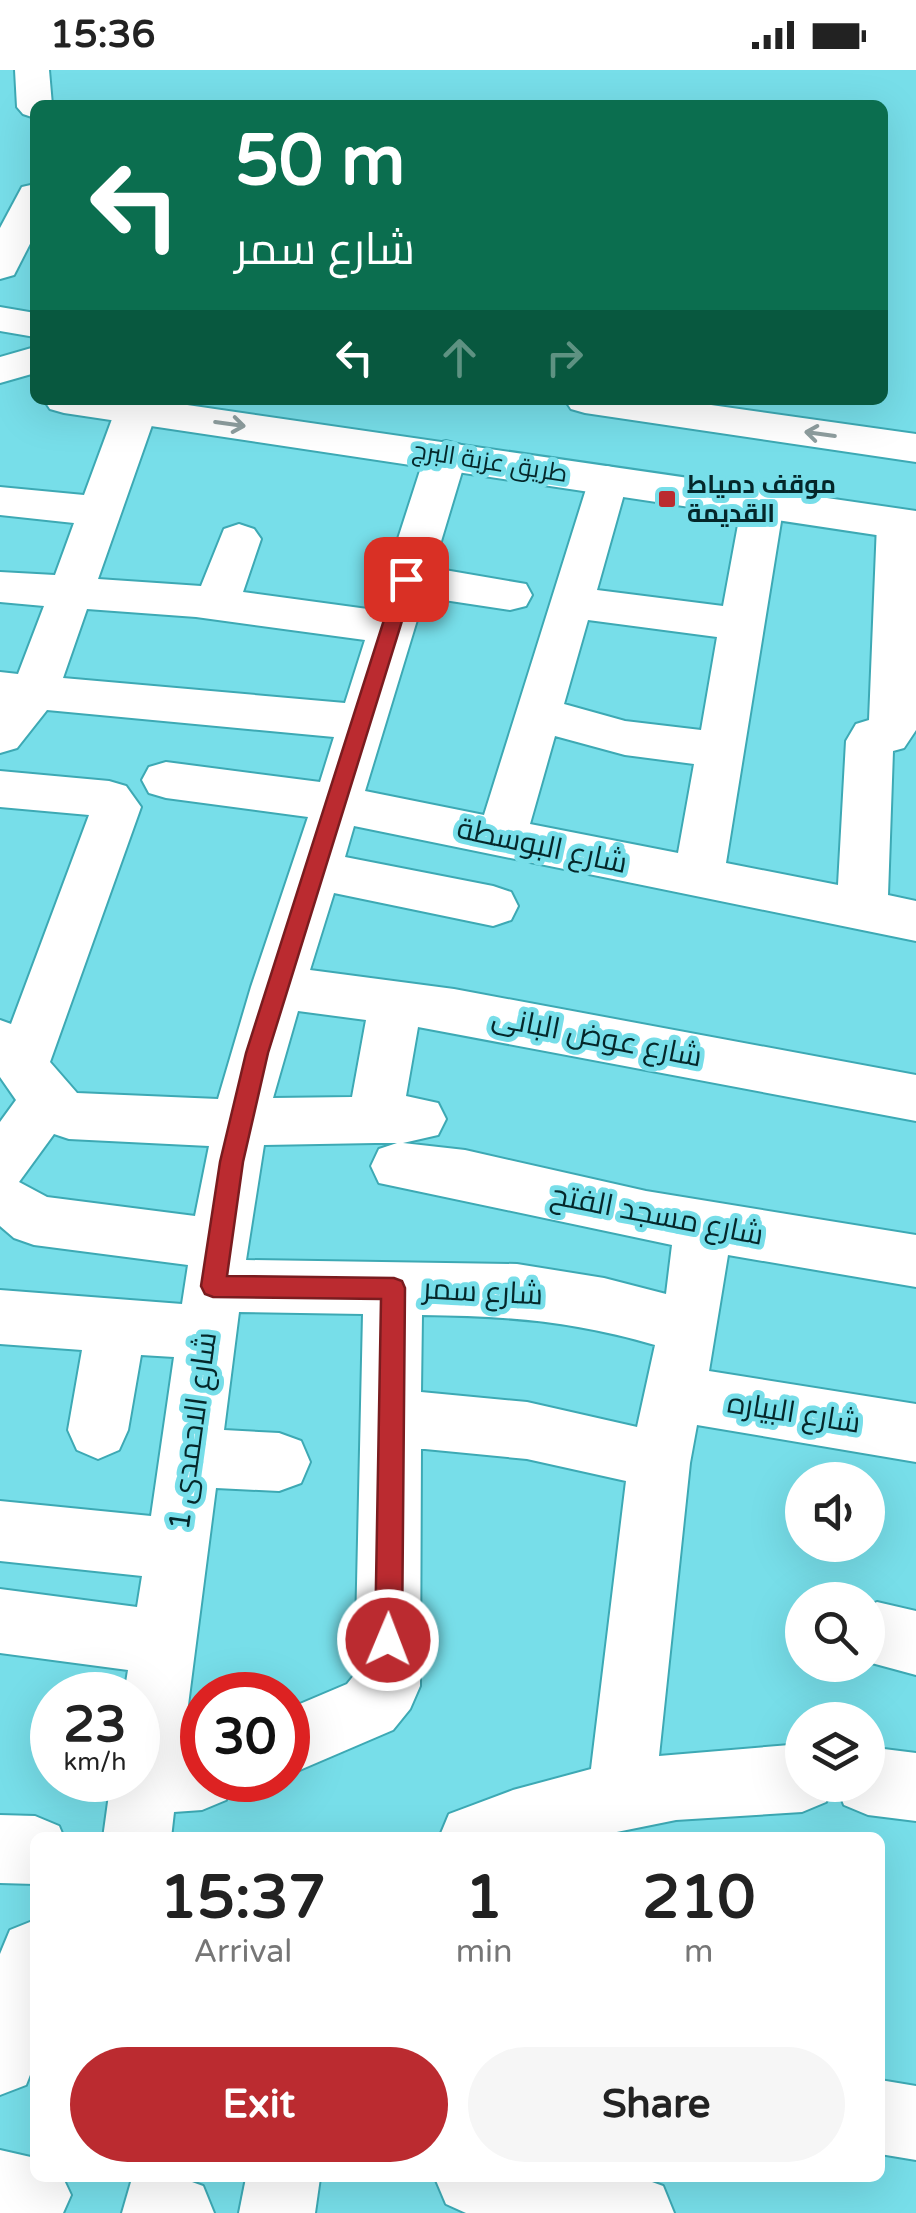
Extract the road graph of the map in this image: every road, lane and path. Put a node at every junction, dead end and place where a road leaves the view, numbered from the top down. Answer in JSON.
{"nodes":[{"id":1,"x":32,"y":70,"type":"edge"},
{"id":2,"x":34,"y":100,"type":"edge"},
{"id":3,"x":30,"y":205,"type":"edge"},
{"id":4,"x":0,"y":267,"type":"edge"},
{"id":5,"x":0,"y":319,"type":"edge"},
{"id":6,"x":30,"y":325,"type":"edge"},
{"id":7,"x":30,"y":361,"type":"edge"},
{"id":8,"x":0,"y":370,"type":"edge"},
{"id":9,"x":0,"y":392,"type":"edge"},
{"id":10,"x":30,"y":395,"type":"edge"},
{"id":11,"x":100,"y":405,"type":"edge"},
{"id":12,"x":622,"y":405,"type":"edge"},
{"id":13,"x":136,"y":410,"type":"junction"},
{"id":14,"x":681,"y":413,"type":"junction"},
{"id":15,"x":916,"y":448,"type":"edge"},
{"id":16,"x":446,"y":454,"type":"junction"},
{"id":17,"x":607,"y":480,"type":"junction"},
{"id":18,"x":666,"y":488,"type":"junction"},
{"id":19,"x":763,"y":503,"type":"junction"},
{"id":20,"x":99,"y":511,"type":"junction"},
{"id":21,"x":908,"y":525,"type":"edge"},
{"id":22,"x":239,"y":538,"type":"dead end"},
{"id":23,"x":8,"y":541,"type":"edge"},
{"id":24,"x":70,"y":594,"type":"junction"},
{"id":25,"x":510,"y":595,"type":"dead end"},
{"id":26,"x":571,"y":602,"type":"junction"},
{"id":27,"x":217,"y":603,"type":"junction"},
{"id":28,"x":398,"y":604,"type":"junction"},
{"id":29,"x":742,"y":624,"type":"junction"},
{"id":30,"x":18,"y":690,"type":"edge"},
{"id":31,"x":538,"y":714,"type":"junction"},
{"id":32,"x":361,"y":722,"type":"junction"},
{"id":33,"x":904,"y":722,"type":"edge"},
{"id":34,"x":0,"y":736,"type":"edge"},
{"id":35,"x":720,"y":750,"type":"junction"},
{"id":36,"x":166,"y":780,"type":"dead end"},
{"id":37,"x":0,"y":788,"type":"edge"},
{"id":38,"x":336,"y":803,"type":"junction"},
{"id":39,"x":502,"y":838,"type":"junction"},
{"id":40,"x":315,"y":870,"type":"junction"},
{"id":41,"x":700,"y":878,"type":"junction"},
{"id":42,"x":493,"y":906,"type":"dead end"},
{"id":43,"x":862,"y":910,"type":"junction"},
{"id":44,"x":916,"y":921,"type":"edge"},
{"id":45,"x":277,"y":987,"type":"junction"},
{"id":46,"x":396,"y":1001,"type":"junction"},
{"id":47,"x":23,"y":1068,"type":"edge"},
{"id":48,"x":916,"y":1098,"type":"edge"},
{"id":49,"x":240,"y":1122,"type":"junction"},
{"id":50,"x":397,"y":1135,"type":"junction"},
{"id":51,"x":0,"y":1165,"type":"edge"},
{"id":52,"x":0,"y":1201,"type":"edge"},
{"id":53,"x":703,"y":1225,"type":"junction"},
{"id":54,"x":916,"y":1261,"type":"edge"},
{"id":55,"x":394,"y":1288,"type":"junction"},
{"id":56,"x":210,"y":1309,"type":"junction"},
{"id":57,"x":0,"y":1317,"type":"edge"},
{"id":58,"x":688,"y":1327,"type":"junction"},
{"id":59,"x":113,"y":1345,"type":"junction"},
{"id":60,"x":673,"y":1393,"type":"junction"},
{"id":61,"x":392,"y":1420,"type":"junction"},
{"id":62,"x":98,"y":1430,"type":"dead end"},
{"id":63,"x":916,"y":1433,"type":"edge"},
{"id":64,"x":189,"y":1458,"type":"junction"},
{"id":65,"x":279,"y":1462,"type":"dead end"},
{"id":66,"x":660,"y":1463,"type":"junction"},
{"id":67,"x":0,"y":1531,"type":"edge"},
{"id":68,"x":176,"y":1550,"type":"junction"},
{"id":69,"x":0,"y":1621,"type":"edge"},
{"id":70,"x":164,"y":1643,"type":"junction"},
{"id":71,"x":310,"y":1733,"type":"edge"},
{"id":72,"x":785,"y":1778,"type":"edge"},
{"id":73,"x":885,"y":1783,"type":"edge"},
{"id":74,"x":916,"y":1787,"type":"edge"},
{"id":75,"x":621,"y":1796,"type":"junction"},
{"id":76,"x":161,"y":1798,"type":"edge"},
{"id":77,"x":536,"y":1827,"type":"edge"},
{"id":78,"x":507,"y":1832,"type":"edge"},
{"id":79,"x":0,"y":1849,"type":"edge"},
{"id":80,"x":30,"y":1850,"type":"edge"},
{"id":81,"x":885,"y":2118,"type":"edge"},
{"id":82,"x":916,"y":2123,"type":"edge"},
{"id":83,"x":282,"y":2182,"type":"edge"},
{"id":84,"x":453,"y":2182,"type":"edge"},
{"id":85,"x":491,"y":2182,"type":"edge"},
{"id":86,"x":277,"y":2213,"type":"edge"},
{"id":87,"x":448,"y":2213,"type":"edge"},
{"id":88,"x":636,"y":2213,"type":"edge"}],
"edges":[{"from":1,"to":2,"type":"street"},
{"from":3,"to":4,"type":"street"},
{"from":5,"to":6,"type":"street"},
{"from":7,"to":8,"type":"street"},
{"from":9,"to":10,"type":"street"},
{"from":11,"to":13,"type":"street","name":"طريق عزبة البرج"},
{"from":12,"to":14,"type":"street"},
{"from":13,"to":16,"type":"street","name":"طريق عزبة البرج","one_way":true},
{"from":13,"to":20,"type":"street"},
{"from":15,"to":14,"type":"street","one_way":true},
{"from":14,"to":18,"type":"street"},
{"from":16,"to":17,"type":"street","name":"طريق عزبة البرج"},
{"from":16,"to":28,"type":"street","name":"شارع الاحمدى 1"},
{"from":17,"to":18,"type":"street","name":"طريق عزبة البرج"},
{"from":17,"to":26,"type":"street"},
{"from":18,"to":19,"type":"street","name":"طريق عزبة البرج"},
{"from":19,"to":21,"type":"street","name":"طريق عزبة البرج"},
{"from":19,"to":29,"type":"street"},
{"from":20,"to":23,"type":"street"},
{"from":20,"to":24,"type":"street"},
{"from":21,"to":33,"type":"street"},
{"from":22,"to":27,"type":"street"},
{"from":23,"to":24,"type":"street"},
{"from":24,"to":27,"type":"street"},
{"from":24,"to":30,"type":"street"},
{"from":25,"to":28,"type":"street"},
{"from":26,"to":29,"type":"street"},
{"from":26,"to":31,"type":"street"},
{"from":27,"to":28,"type":"street"},
{"from":28,"to":32,"type":"street","name":"شارع الاحمدى 1"},
{"from":29,"to":35,"type":"street"},
{"from":30,"to":32,"type":"street"},
{"from":30,"to":34,"type":"street"},
{"from":31,"to":35,"type":"street"},
{"from":31,"to":39,"type":"street"},
{"from":32,"to":38,"type":"street","name":"شارع الاحمدى 1"},
{"from":33,"to":43,"type":"street"},
{"from":35,"to":41,"type":"street"},
{"from":36,"to":38,"type":"street","name":"شارع البوسطة"},
{"from":37,"to":47,"type":"street"},
{"from":38,"to":39,"type":"street","name":"شارع البوسطة"},
{"from":38,"to":40,"type":"street","name":"شارع الاحمدى 1"},
{"from":39,"to":41,"type":"street","name":"شارع البوسطة"},
{"from":40,"to":42,"type":"street"},
{"from":40,"to":45,"type":"street","name":"شارع الاحمدى 1"},
{"from":41,"to":43,"type":"street","name":"شارع البوسطة"},
{"from":43,"to":44,"type":"street","name":"شارع البوسطة"},
{"from":45,"to":46,"type":"street","name":"شارع عوض البانى"},
{"from":45,"to":49,"type":"street","name":"شارع الاحمدى 1"},
{"from":46,"to":48,"type":"street","name":"شارع عوض البانى"},
{"from":46,"to":50,"type":"street"},
{"from":47,"to":49,"type":"street","name":"شارع مسجد الفتح"},
{"from":47,"to":51,"type":"street"},
{"from":49,"to":50,"type":"street","name":"شارع مسجد الفتح"},
{"from":49,"to":56,"type":"street","name":"شارع الاحمدى 1"},
{"from":50,"to":53,"type":"street","name":"شارع مسجد الفتح"},
{"from":52,"to":56,"type":"street"},
{"from":53,"to":54,"type":"street","name":"شارع مسجد الفتح"},
{"from":53,"to":58,"type":"street"},
{"from":55,"to":56,"type":"street","name":"شارع سمر"},
{"from":55,"to":58,"type":"street","name":"شارع سمر"},
{"from":55,"to":61,"type":"street"},
{"from":56,"to":59,"type":"street"},
{"from":56,"to":64,"type":"street","name":"شارع الاحمدى 1"},
{"from":57,"to":59,"type":"street"},
{"from":58,"to":60,"type":"street"},
{"from":59,"to":62,"type":"street"},
{"from":60,"to":63,"type":"street","name":"شارع البياره"},
{"from":60,"to":66,"type":"street"},
{"from":61,"to":66,"type":"street"},
{"from":61,"to":71,"type":"street"},
{"from":64,"to":65,"type":"street"},
{"from":64,"to":68,"type":"street","name":"شارع الاحمدى 1"},
{"from":66,"to":75,"type":"street"},
{"from":67,"to":68,"type":"street"},
{"from":68,"to":70,"type":"street","name":"شارع الاحمدى 1"},
{"from":69,"to":70,"type":"street"},
{"from":70,"to":76,"type":"street","name":"شارع الاحمدى 1"},
{"from":72,"to":75,"type":"street"},
{"from":73,"to":74,"type":"street"},
{"from":75,"to":77,"type":"street"},
{"from":77,"to":78,"type":"street"},
{"from":79,"to":80,"type":"street"},
{"from":81,"to":82,"type":"street"},
{"from":83,"to":86,"type":"street"},
{"from":84,"to":87,"type":"street"},
{"from":85,"to":88,"type":"street"}]}
